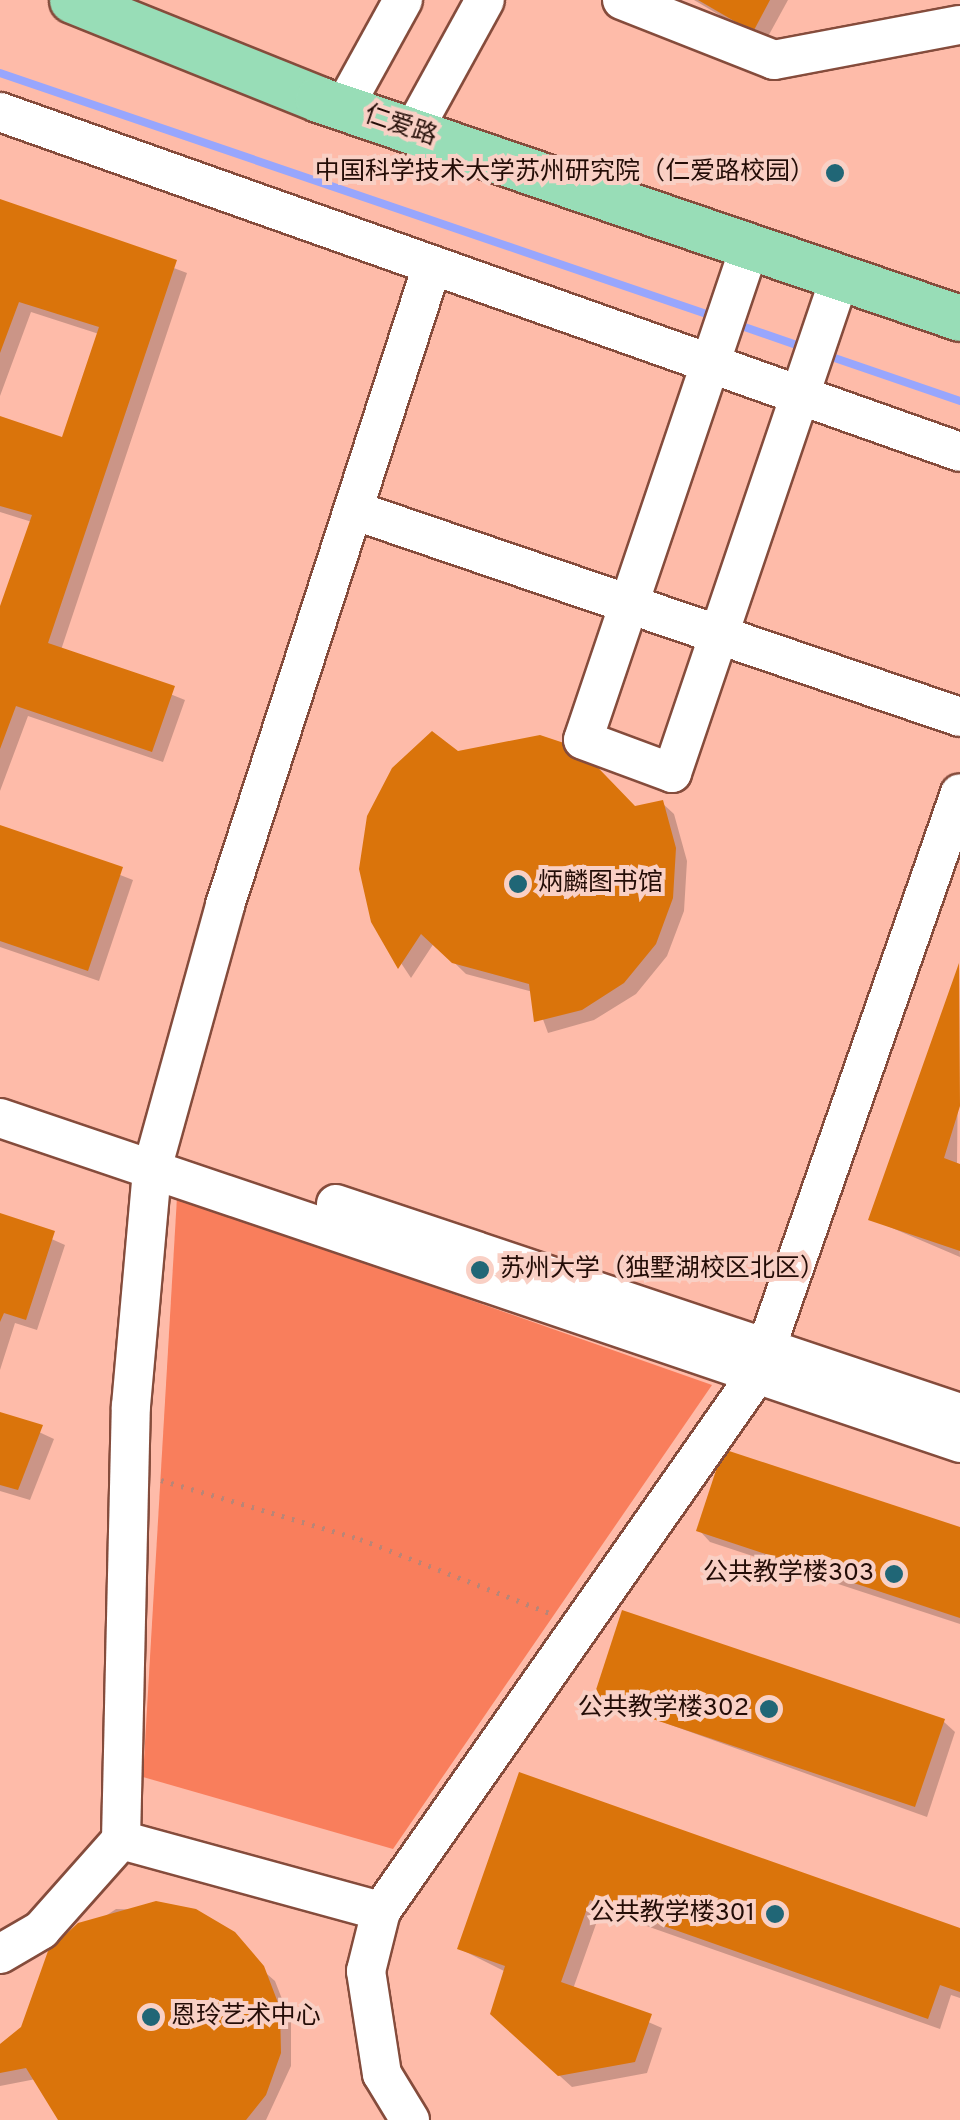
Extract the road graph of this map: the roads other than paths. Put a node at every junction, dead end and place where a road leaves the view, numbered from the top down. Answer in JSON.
{"nodes":[{"id":1,"x":72,"y":0,"type":"edge"},
{"id":2,"x":403,"y":0,"type":"edge"},
{"id":3,"x":486,"y":0,"type":"edge"},
{"id":4,"x":622,"y":0,"type":"edge"},
{"id":5,"x":960,"y":25,"type":"edge"},
{"id":6,"x":344,"y":107,"type":"junction"},
{"id":7,"x":0,"y":112,"type":"edge"},
{"id":8,"x":413,"y":131,"type":"junction"},
{"id":9,"x":750,"y":246,"type":"junction"},
{"id":10,"x":432,"y":266,"type":"junction"},
{"id":11,"x":840,"y":277,"type":"junction"},
{"id":12,"x":960,"y":318,"type":"edge"},
{"id":13,"x":706,"y":363,"type":"junction"},
{"id":14,"x":796,"y":396,"type":"junction"},
{"id":15,"x":960,"y":452,"type":"edge"},
{"id":16,"x":353,"y":510,"type":"junction"},
{"id":17,"x":632,"y":606,"type":"junction"},
{"id":18,"x":717,"y":634,"type":"junction"},
{"id":19,"x":960,"y":717,"type":"edge"},
{"id":20,"x":960,"y":792,"type":"edge"},
{"id":21,"x":0,"y":1092,"type":"edge"},
{"id":22,"x":0,"y":1118,"type":"edge"},
{"id":23,"x":156,"y":1157,"type":"junction"},
{"id":24,"x":762,"y":1361,"type":"junction"},
{"id":25,"x":960,"y":1412,"type":"edge"},
{"id":26,"x":960,"y":1443,"type":"edge"},
{"id":27,"x":121,"y":1840,"type":"junction"},
{"id":28,"x":381,"y":1911,"type":"junction"},
{"id":29,"x":0,"y":1954,"type":"edge"},
{"id":30,"x":410,"y":2120,"type":"edge"}],
"edges":[{"from":1,"to":6,"type":"main road","name":"仁爱路"},
{"from":2,"to":6,"type":"lane"},
{"from":3,"to":8,"type":"lane"},
{"from":4,"to":5,"type":"lane"},
{"from":6,"to":8,"type":"main road","name":"仁爱路"},
{"from":7,"to":10,"type":"lane"},
{"from":8,"to":9,"type":"main road","name":"仁爱路"},
{"from":9,"to":11,"type":"main road","name":"仁爱路"},
{"from":9,"to":13,"type":"lane"},
{"from":10,"to":13,"type":"lane"},
{"from":10,"to":16,"type":"lane"},
{"from":11,"to":12,"type":"main road","name":"仁爱路"},
{"from":11,"to":14,"type":"lane"},
{"from":13,"to":14,"type":"lane"},
{"from":13,"to":17,"type":"lane"},
{"from":14,"to":15,"type":"lane"},
{"from":14,"to":18,"type":"lane"},
{"from":16,"to":17,"type":"lane"},
{"from":16,"to":23,"type":"lane"},
{"from":17,"to":18,"type":"lane"},
{"from":17,"to":18,"type":"lane"},
{"from":18,"to":19,"type":"lane"},
{"from":20,"to":24,"type":"lane"},
{"from":21,"to":23,"type":"lane"},
{"from":22,"to":23,"type":"lane"},
{"from":23,"to":24,"type":"lane"},
{"from":23,"to":27,"type":"lane"},
{"from":24,"to":25,"type":"lane"},
{"from":24,"to":26,"type":"lane"},
{"from":24,"to":28,"type":"lane"},
{"from":27,"to":28,"type":"lane"},
{"from":27,"to":29,"type":"lane"},
{"from":28,"to":30,"type":"lane"}]}
